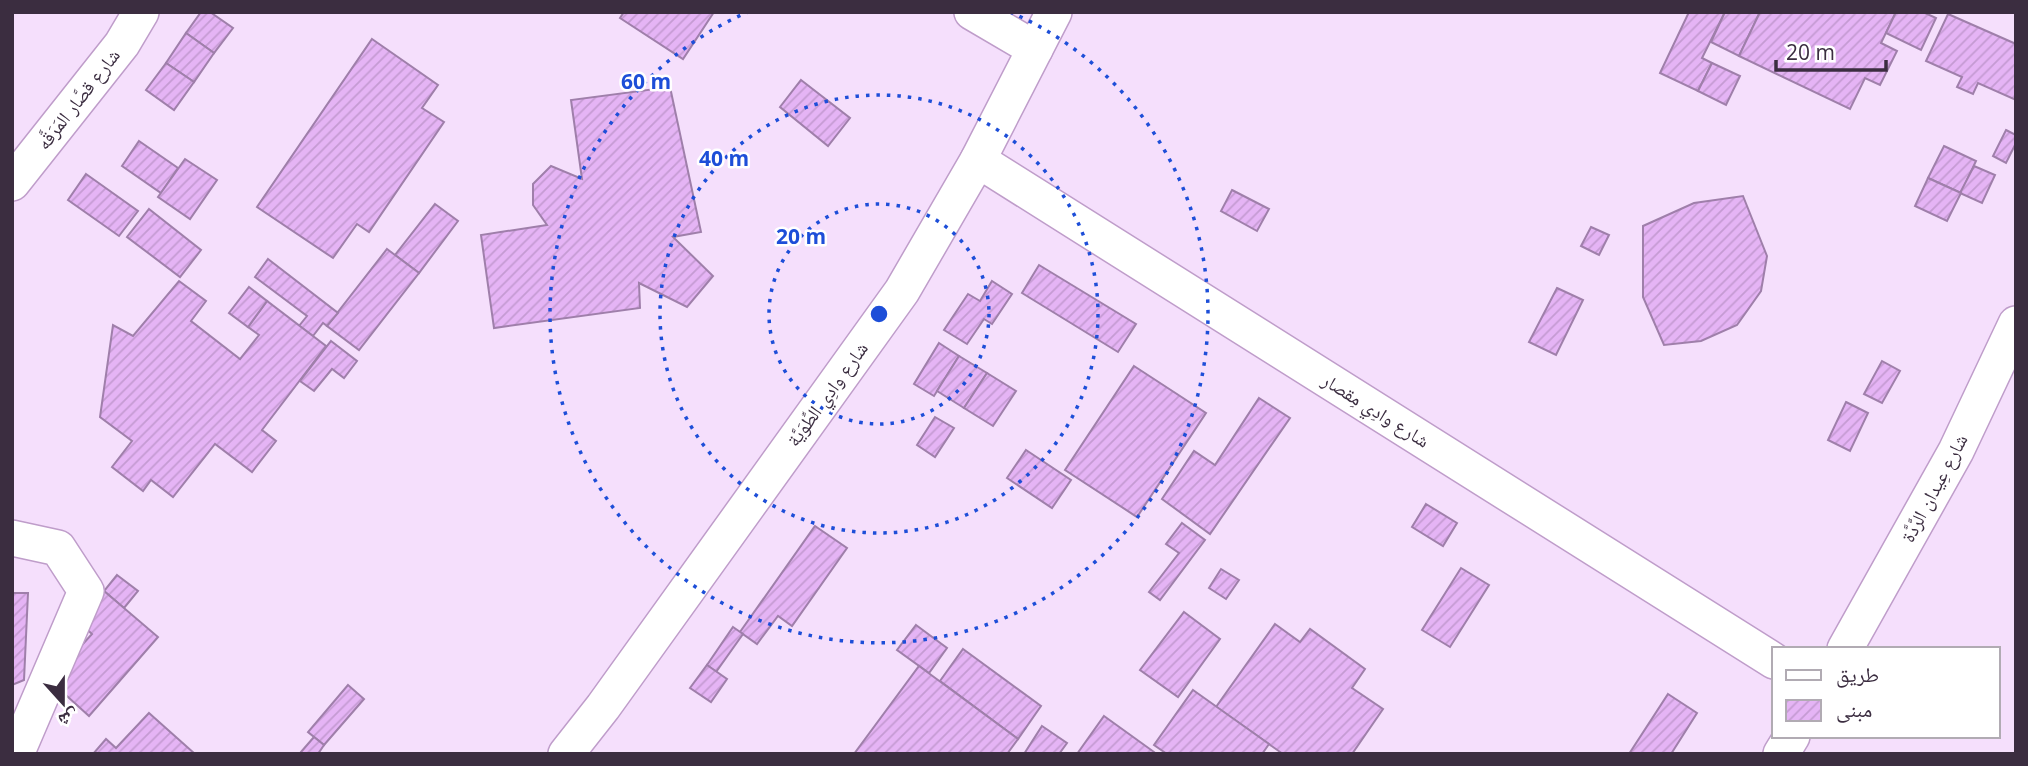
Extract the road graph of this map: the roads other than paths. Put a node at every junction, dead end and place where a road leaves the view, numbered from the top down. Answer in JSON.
{"nodes":[{"id":1,"x":141,"y":12,"type":"edge"},
{"id":2,"x":972,"y":12,"type":"edge"},
{"id":3,"x":1054,"y":12,"type":"edge"},
{"id":4,"x":1035,"y":49,"type":"junction"},
{"id":5,"x":978,"y":160,"type":"junction"},
{"id":6,"x":12,"y":183,"type":"edge"},
{"id":7,"x":2016,"y":324,"type":"edge"},
{"id":8,"x":12,"y":538,"type":"edge"},
{"id":9,"x":1846,"y":647,"type":"edge"},
{"id":10,"x":1772,"y":660,"type":"edge"},
{"id":11,"x":1791,"y":738,"type":"edge"},
{"id":12,"x":12,"y":753,"type":"edge"},
{"id":13,"x":566,"y":754,"type":"edge"},
{"id":14,"x":1781,"y":754,"type":"edge"}],
"edges":[{"from":1,"to":6,"type":"street","name":"شارع قصَّار المَرَقَّه"},
{"from":2,"to":4,"type":"street"},
{"from":3,"to":4,"type":"street","name":"شارع وادِي الطِّوَيَّة"},
{"from":4,"to":5,"type":"street","name":"شارع وادِي الطِّوَيَّة"},
{"from":5,"to":10,"type":"street","name":"شارع وادِي مِقصار"},
{"from":5,"to":13,"type":"street","name":"شارع وادِي الطِّوَيَّة"},
{"from":7,"to":9,"type":"street","name":"شارع عِيدان الرَّدَّة"},
{"from":8,"to":12,"type":"street"},
{"from":11,"to":14,"type":"street"}]}
